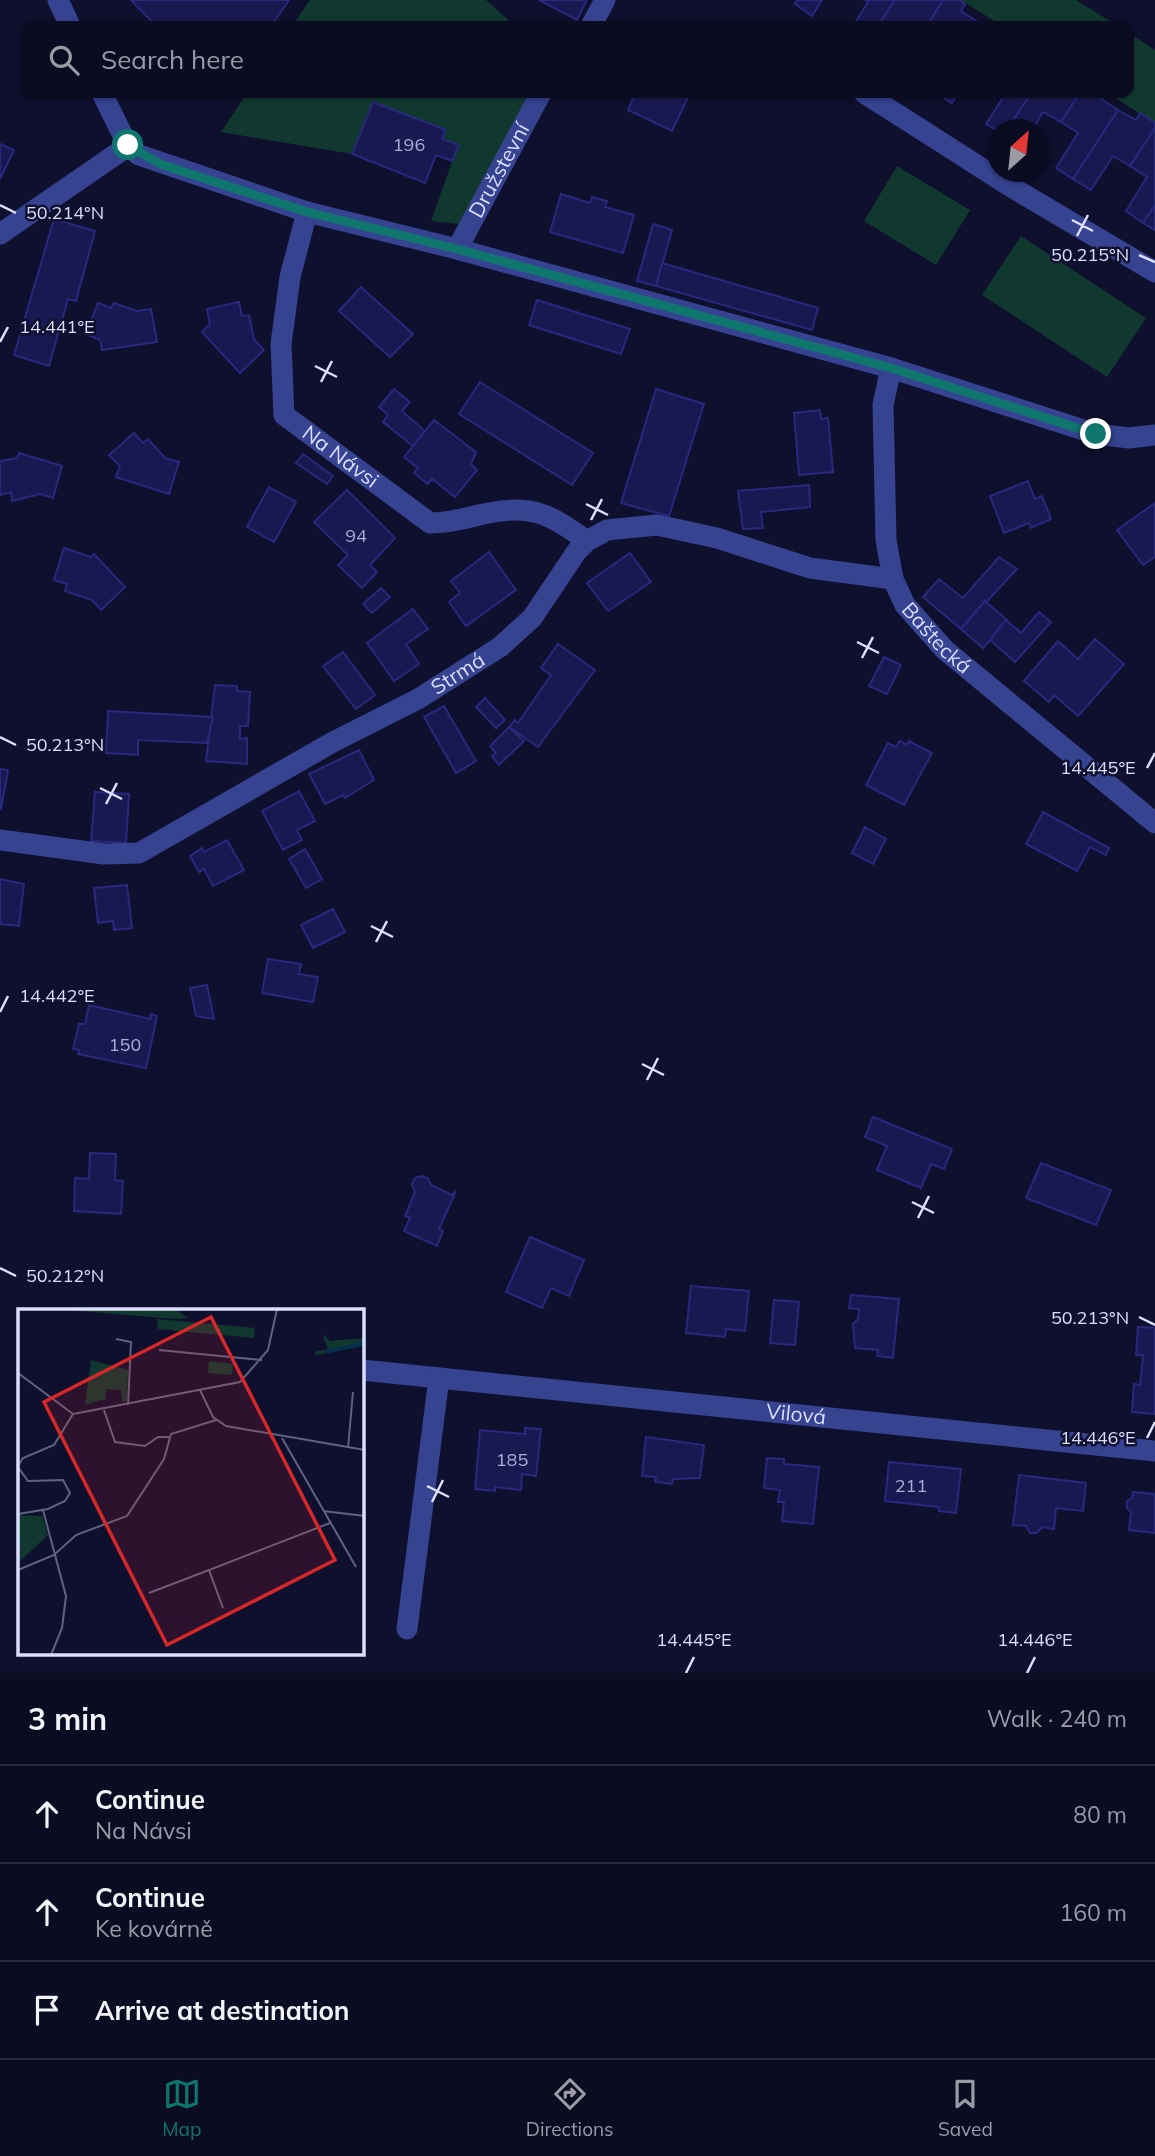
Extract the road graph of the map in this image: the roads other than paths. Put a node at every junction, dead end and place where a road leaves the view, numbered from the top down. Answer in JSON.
{"nodes":[{"id":1,"x":58,"y":0,"type":"edge"},
{"id":2,"x":605,"y":0,"type":"edge"},
{"id":3,"x":68,"y":21,"type":"edge"},
{"id":4,"x":594,"y":21,"type":"edge"},
{"id":5,"x":104,"y":98,"type":"edge"},
{"id":6,"x":538,"y":98,"type":"edge"},
{"id":7,"x":872,"y":98,"type":"edge"},
{"id":8,"x":128,"y":145,"type":"junction"},
{"id":9,"x":307,"y":212,"type":"junction"},
{"id":10,"x":0,"y":234,"type":"edge"},
{"id":11,"x":457,"y":249,"type":"junction"},
{"id":12,"x":1155,"y":272,"type":"edge"},
{"id":13,"x":891,"y":368,"type":"junction"},
{"id":14,"x":1155,"y":435,"type":"edge"},
{"id":15,"x":587,"y":541,"type":"junction"},
{"id":16,"x":893,"y":579,"type":"junction"},
{"id":17,"x":1155,"y":823,"type":"edge"},
{"id":18,"x":0,"y":840,"type":"edge"},
{"id":19,"x":364,"y":1370,"type":"edge"},
{"id":20,"x":439,"y":1378,"type":"junction"},
{"id":21,"x":1155,"y":1451,"type":"edge"},
{"id":22,"x":407,"y":1629,"type":"dead end"}],
"edges":[{"from":1,"to":3,"type":"street"},
{"from":2,"to":4,"type":"street"},
{"from":5,"to":8,"type":"street"},
{"from":6,"to":11,"type":"street","name":"Družstevní"},
{"from":7,"to":12,"type":"street"},
{"from":8,"to":9,"type":"street"},
{"from":8,"to":10,"type":"street"},
{"from":9,"to":11,"type":"street"},
{"from":9,"to":15,"type":"street","name":"Na Návsi"},
{"from":11,"to":13,"type":"street"},
{"from":13,"to":14,"type":"street"},
{"from":13,"to":16,"type":"street","name":"Baštecká"},
{"from":15,"to":16,"type":"street"},
{"from":15,"to":18,"type":"street","name":"Strmá"},
{"from":16,"to":17,"type":"street","name":"Baštecká"},
{"from":19,"to":20,"type":"street","name":"Vilová"},
{"from":20,"to":21,"type":"street","name":"Vilová"},
{"from":20,"to":22,"type":"street"}]}
